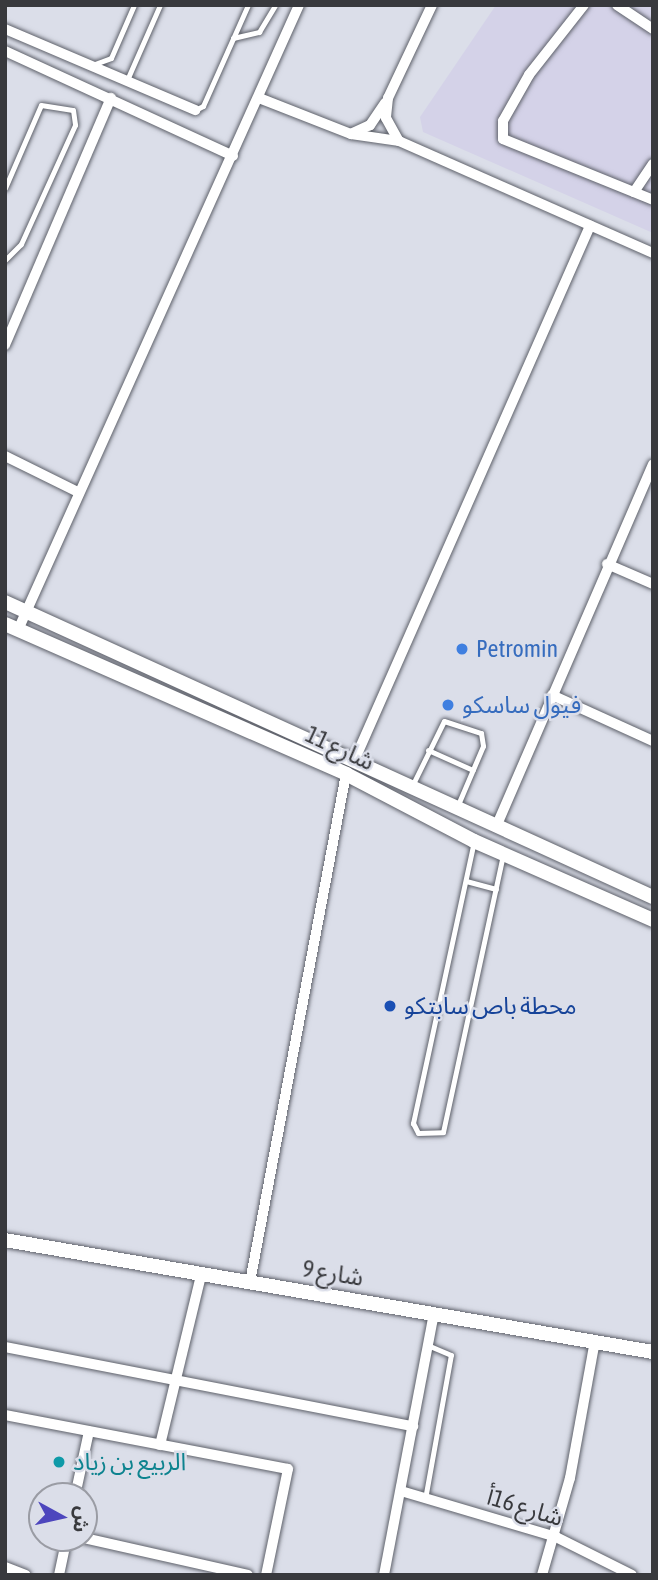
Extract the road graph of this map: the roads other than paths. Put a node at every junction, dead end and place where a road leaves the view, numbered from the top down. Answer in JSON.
{"nodes":[{"id":1,"x":134,"y":5,"type":"edge"},
{"id":2,"x":160,"y":5,"type":"edge"},
{"id":3,"x":248,"y":5,"type":"edge"},
{"id":4,"x":275,"y":5,"type":"edge"},
{"id":5,"x":299,"y":5,"type":"edge"},
{"id":6,"x":432,"y":5,"type":"edge"},
{"id":7,"x":584,"y":5,"type":"edge"},
{"id":8,"x":617,"y":5,"type":"edge"},
{"id":9,"x":5,"y":29,"type":"edge"},
{"id":10,"x":653,"y":29,"type":"edge"},
{"id":11,"x":233,"y":38,"type":"junction"},
{"id":12,"x":5,"y":51,"type":"edge"},
{"id":13,"x":92,"y":65,"type":"junction"},
{"id":14,"x":127,"y":80,"type":"junction"},
{"id":15,"x":111,"y":98,"type":"junction"},
{"id":16,"x":260,"y":98,"type":"junction"},
{"id":17,"x":388,"y":98,"type":"junction"},
{"id":18,"x":195,"y":110,"type":"joint"},
{"id":19,"x":352,"y":134,"type":"junction"},
{"id":20,"x":399,"y":141,"type":"junction"},
{"id":21,"x":233,"y":156,"type":"junction"},
{"id":22,"x":653,"y":164,"type":"edge"},
{"id":23,"x":5,"y":188,"type":"edge"},
{"id":24,"x":634,"y":192,"type":"junction"},
{"id":25,"x":652,"y":198,"type":"edge"},
{"id":26,"x":590,"y":226,"type":"junction"},
{"id":27,"x":653,"y":253,"type":"edge"},
{"id":28,"x":5,"y":260,"type":"edge"},
{"id":29,"x":5,"y":345,"type":"edge"},
{"id":30,"x":5,"y":456,"type":"edge"},
{"id":31,"x":653,"y":464,"type":"edge"},
{"id":32,"x":78,"y":492,"type":"junction"},
{"id":33,"x":607,"y":564,"type":"junction"},
{"id":34,"x":653,"y":584,"type":"edge"},
{"id":35,"x":5,"y":603,"type":"edge"},
{"id":36,"x":27,"y":612,"type":"junction"},
{"id":37,"x":12,"y":627,"type":"edge"},
{"id":38,"x":552,"y":695,"type":"junction"},
{"id":39,"x":653,"y":741,"type":"edge"},
{"id":40,"x":428,"y":750,"type":"junction"},
{"id":41,"x":355,"y":759,"type":"junction"},
{"id":42,"x":472,"y":770,"type":"junction"},
{"id":43,"x":345,"y":774,"type":"junction"},
{"id":44,"x":411,"y":789,"type":"junction"},
{"id":45,"x":456,"y":809,"type":"junction"},
{"id":46,"x":496,"y":827,"type":"junction"},
{"id":47,"x":474,"y":841,"type":"junction"},
{"id":48,"x":503,"y":854,"type":"junction"},
{"id":49,"x":466,"y":881,"type":"junction"},
{"id":50,"x":496,"y":889,"type":"junction"},
{"id":51,"x":653,"y":897,"type":"edge"},
{"id":52,"x":653,"y":920,"type":"edge"},
{"id":53,"x":5,"y":1240,"type":"edge"},
{"id":54,"x":201,"y":1275,"type":"junction"},
{"id":55,"x":250,"y":1282,"type":"junction"},
{"id":56,"x":434,"y":1313,"type":"junction"},
{"id":57,"x":595,"y":1341,"type":"junction"},
{"id":58,"x":428,"y":1345,"type":"junction"},
{"id":59,"x":5,"y":1348,"type":"edge"},
{"id":60,"x":653,"y":1352,"type":"edge"},
{"id":61,"x":176,"y":1377,"type":"junction"},
{"id":62,"x":5,"y":1415,"type":"edge"},
{"id":63,"x":413,"y":1426,"type":"junction"},
{"id":64,"x":89,"y":1431,"type":"junction"},
{"id":65,"x":160,"y":1445,"type":"junction"},
{"id":66,"x":78,"y":1482,"type":"edge"},
{"id":67,"x":401,"y":1492,"type":"junction"},
{"id":68,"x":425,"y":1499,"type":"junction"},
{"id":69,"x":556,"y":1537,"type":"junction"},
{"id":70,"x":98,"y":1541,"type":"edge"},
{"id":71,"x":64,"y":1552,"type":"edge"},
{"id":72,"x":5,"y":1567,"type":"edge"},
{"id":73,"x":26,"y":1575,"type":"edge"},
{"id":74,"x":59,"y":1575,"type":"edge"},
{"id":75,"x":248,"y":1575,"type":"edge"},
{"id":76,"x":266,"y":1575,"type":"edge"},
{"id":77,"x":384,"y":1575,"type":"edge"},
{"id":78,"x":542,"y":1575,"type":"edge"},
{"id":79,"x":632,"y":1575,"type":"edge"}],
"edges":[{"from":1,"to":13,"type":"lane"},
{"from":2,"to":14,"type":"lane"},
{"from":3,"to":11,"type":"lane"},
{"from":4,"to":11,"type":"lane"},
{"from":5,"to":16,"type":"street"},
{"from":6,"to":17,"type":"street"},
{"from":7,"to":24,"type":"street"},
{"from":8,"to":10,"type":"street"},
{"from":9,"to":13,"type":"street"},
{"from":11,"to":18,"type":"lane"},
{"from":12,"to":15,"type":"street"},
{"from":13,"to":14,"type":"street"},
{"from":14,"to":18,"type":"street"},
{"from":15,"to":21,"type":"street"},
{"from":15,"to":29,"type":"street"},
{"from":16,"to":19,"type":"street"},
{"from":16,"to":21,"type":"street"},
{"from":17,"to":19,"type":"street"},
{"from":17,"to":20,"type":"street"},
{"from":19,"to":20,"type":"street"},
{"from":20,"to":26,"type":"street"},
{"from":21,"to":32,"type":"street"},
{"from":22,"to":24,"type":"street"},
{"from":23,"to":28,"type":"lane"},
{"from":24,"to":25,"type":"street"},
{"from":26,"to":27,"type":"street"},
{"from":26,"to":41,"type":"street"},
{"from":30,"to":32,"type":"street"},
{"from":31,"to":33,"type":"street"},
{"from":32,"to":36,"type":"street"},
{"from":33,"to":34,"type":"street"},
{"from":33,"to":38,"type":"street"},
{"from":35,"to":36,"type":"street","name":"شارع 11"},
{"from":36,"to":37,"type":"street"},
{"from":36,"to":41,"type":"street","name":"شارع 11"},
{"from":37,"to":43,"type":"street","name":"شارع 11"},
{"from":38,"to":39,"type":"street"},
{"from":38,"to":46,"type":"street"},
{"from":40,"to":42,"type":"lane"},
{"from":40,"to":42,"type":"lane"},
{"from":40,"to":44,"type":"lane"},
{"from":41,"to":44,"type":"street","name":"شارع 11"},
{"from":42,"to":45,"type":"lane"},
{"from":43,"to":47,"type":"street","name":"شارع 11"},
{"from":43,"to":55,"type":"street"},
{"from":44,"to":45,"type":"street","name":"شارع 11"},
{"from":45,"to":46,"type":"street","name":"شارع 11"},
{"from":46,"to":51,"type":"street","name":"شارع 11"},
{"from":47,"to":48,"type":"street","name":"شارع 11"},
{"from":47,"to":49,"type":"lane"},
{"from":48,"to":50,"type":"lane"},
{"from":48,"to":52,"type":"street","name":"شارع 11"},
{"from":49,"to":50,"type":"lane"},
{"from":49,"to":50,"type":"lane"},
{"from":53,"to":54,"type":"street","name":"شارع 9"},
{"from":54,"to":55,"type":"street","name":"شارع 9"},
{"from":54,"to":61,"type":"street"},
{"from":55,"to":56,"type":"street","name":"شارع 9"},
{"from":56,"to":57,"type":"street","name":"شارع 9"},
{"from":56,"to":58,"type":"street"},
{"from":57,"to":60,"type":"street","name":"شارع 9"},
{"from":57,"to":69,"type":"street"},
{"from":58,"to":63,"type":"street"},
{"from":58,"to":68,"type":"lane"},
{"from":59,"to":61,"type":"street"},
{"from":61,"to":63,"type":"street"},
{"from":61,"to":65,"type":"street"},
{"from":62,"to":64,"type":"street"},
{"from":63,"to":67,"type":"street"},
{"from":64,"to":65,"type":"street"},
{"from":64,"to":66,"type":"street"},
{"from":65,"to":76,"type":"street"},
{"from":67,"to":68,"type":"street","name":"شارع 16أ"},
{"from":67,"to":77,"type":"street"},
{"from":68,"to":69,"type":"street","name":"شارع 16أ"},
{"from":69,"to":78,"type":"street"},
{"from":69,"to":79,"type":"street","name":"شارع 16أ"},
{"from":70,"to":75,"type":"street"},
{"from":71,"to":74,"type":"street"},
{"from":72,"to":73,"type":"street"}]}
